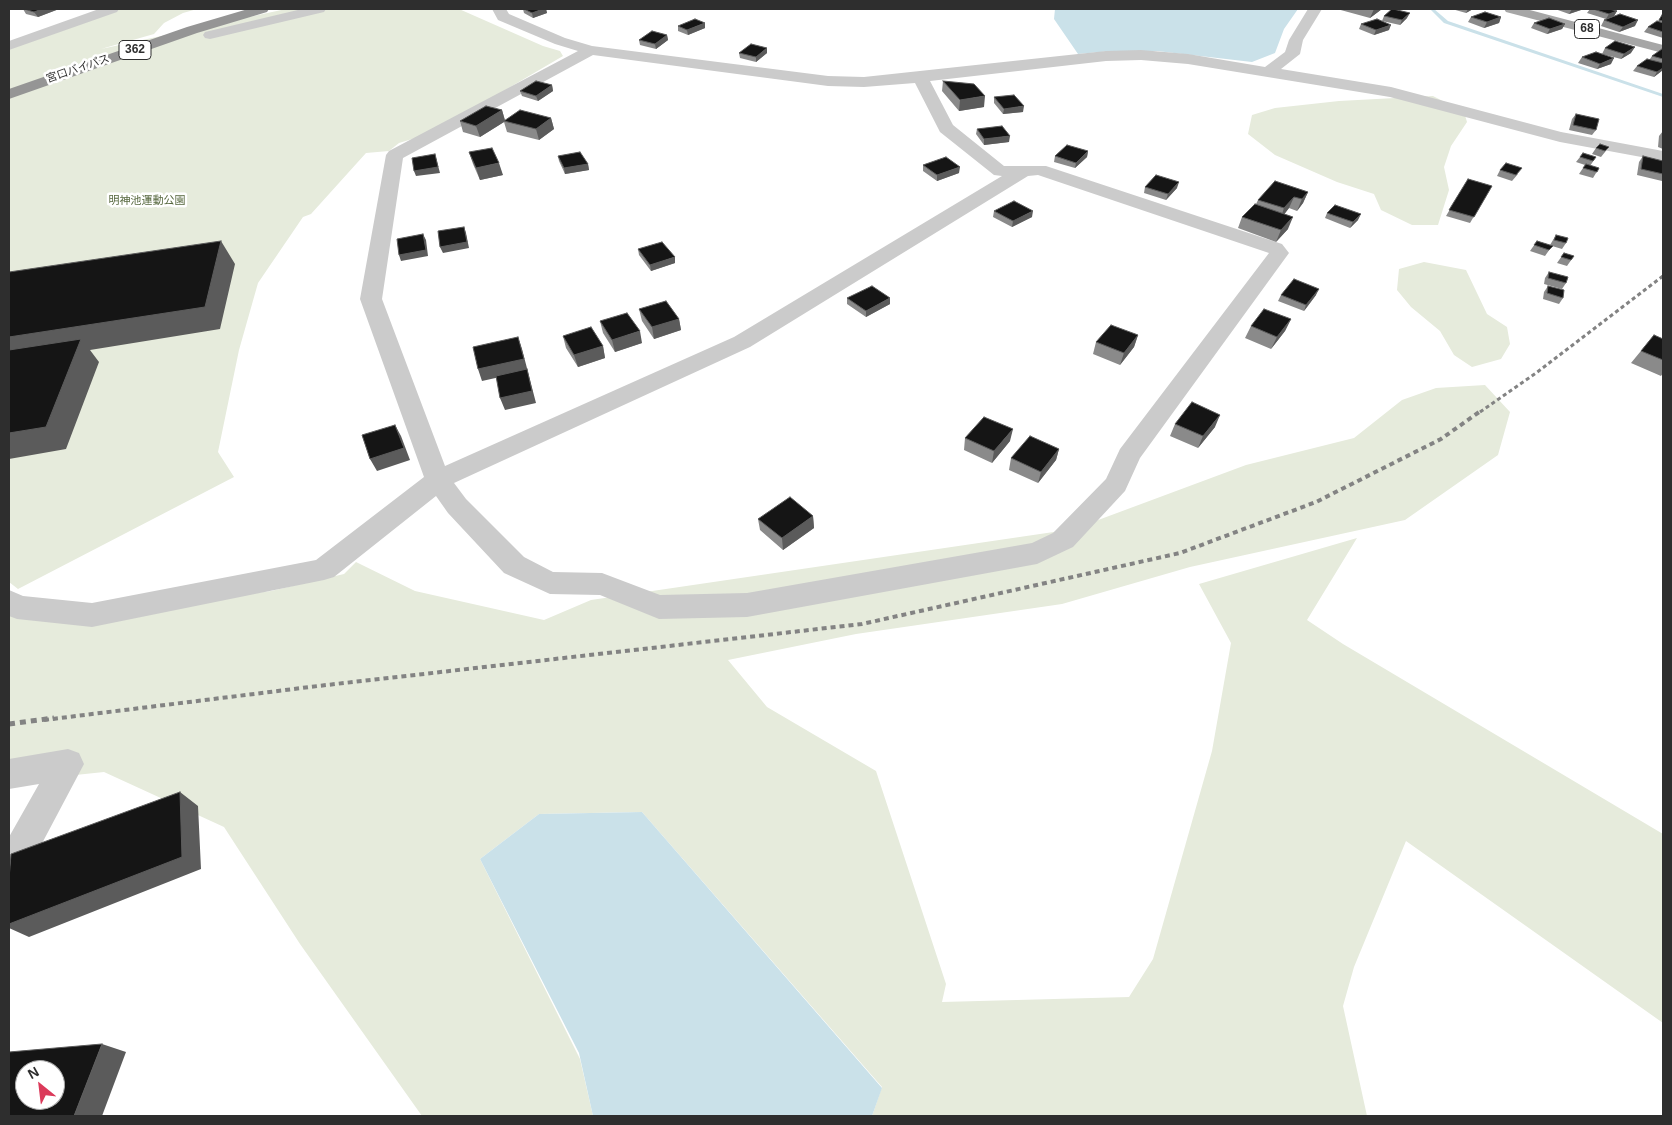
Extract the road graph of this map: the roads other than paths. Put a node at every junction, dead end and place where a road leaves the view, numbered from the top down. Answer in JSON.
{"nodes":[{"id":1,"x":112,"y":9,"type":"edge"},
{"id":2,"x":228,"y":9,"type":"edge"},
{"id":3,"x":262,"y":9,"type":"edge"},
{"id":4,"x":319,"y":9,"type":"edge"},
{"id":5,"x":500,"y":9,"type":"edge"},
{"id":6,"x":1315,"y":9,"type":"edge"},
{"id":7,"x":1511,"y":9,"type":"edge"},
{"id":8,"x":210,"y":35,"type":"dead end"},
{"id":9,"x":9,"y":46,"type":"edge"},
{"id":10,"x":1663,"y":49,"type":"edge"},
{"id":11,"x":591,"y":50,"type":"junction"},
{"id":12,"x":1268,"y":72,"type":"junction"},
{"id":13,"x":920,"y":77,"type":"junction"},
{"id":14,"x":9,"y":83,"type":"edge"},
{"id":15,"x":9,"y":94,"type":"edge"},
{"id":16,"x":1663,"y":156,"type":"edge"},
{"id":17,"x":1025,"y":170,"type":"junction"},
{"id":18,"x":438,"y":480,"type":"junction"},
{"id":19,"x":9,"y":601,"type":"edge"},
{"id":20,"x":9,"y":774,"type":"edge"},
{"id":21,"x":9,"y":871,"type":"edge"}],
"edges":[{"from":1,"to":9,"type":"street"},
{"from":2,"to":14,"type":"highway","name":"宮口バイパス","number":"362"},
{"from":3,"to":15,"type":"highway","name":"宮口バイパス","number":"362"},
{"from":4,"to":8,"type":"street"},
{"from":5,"to":11,"type":"street"},
{"from":6,"to":12,"type":"street"},
{"from":7,"to":10,"type":"main road","number":"68"},
{"from":11,"to":13,"type":"street"},
{"from":11,"to":18,"type":"street"},
{"from":12,"to":13,"type":"street"},
{"from":12,"to":16,"type":"street"},
{"from":13,"to":17,"type":"street"},
{"from":17,"to":18,"type":"street"},
{"from":17,"to":18,"type":"street"},
{"from":18,"to":19,"type":"street"},
{"from":20,"to":21,"type":"street"}]}
